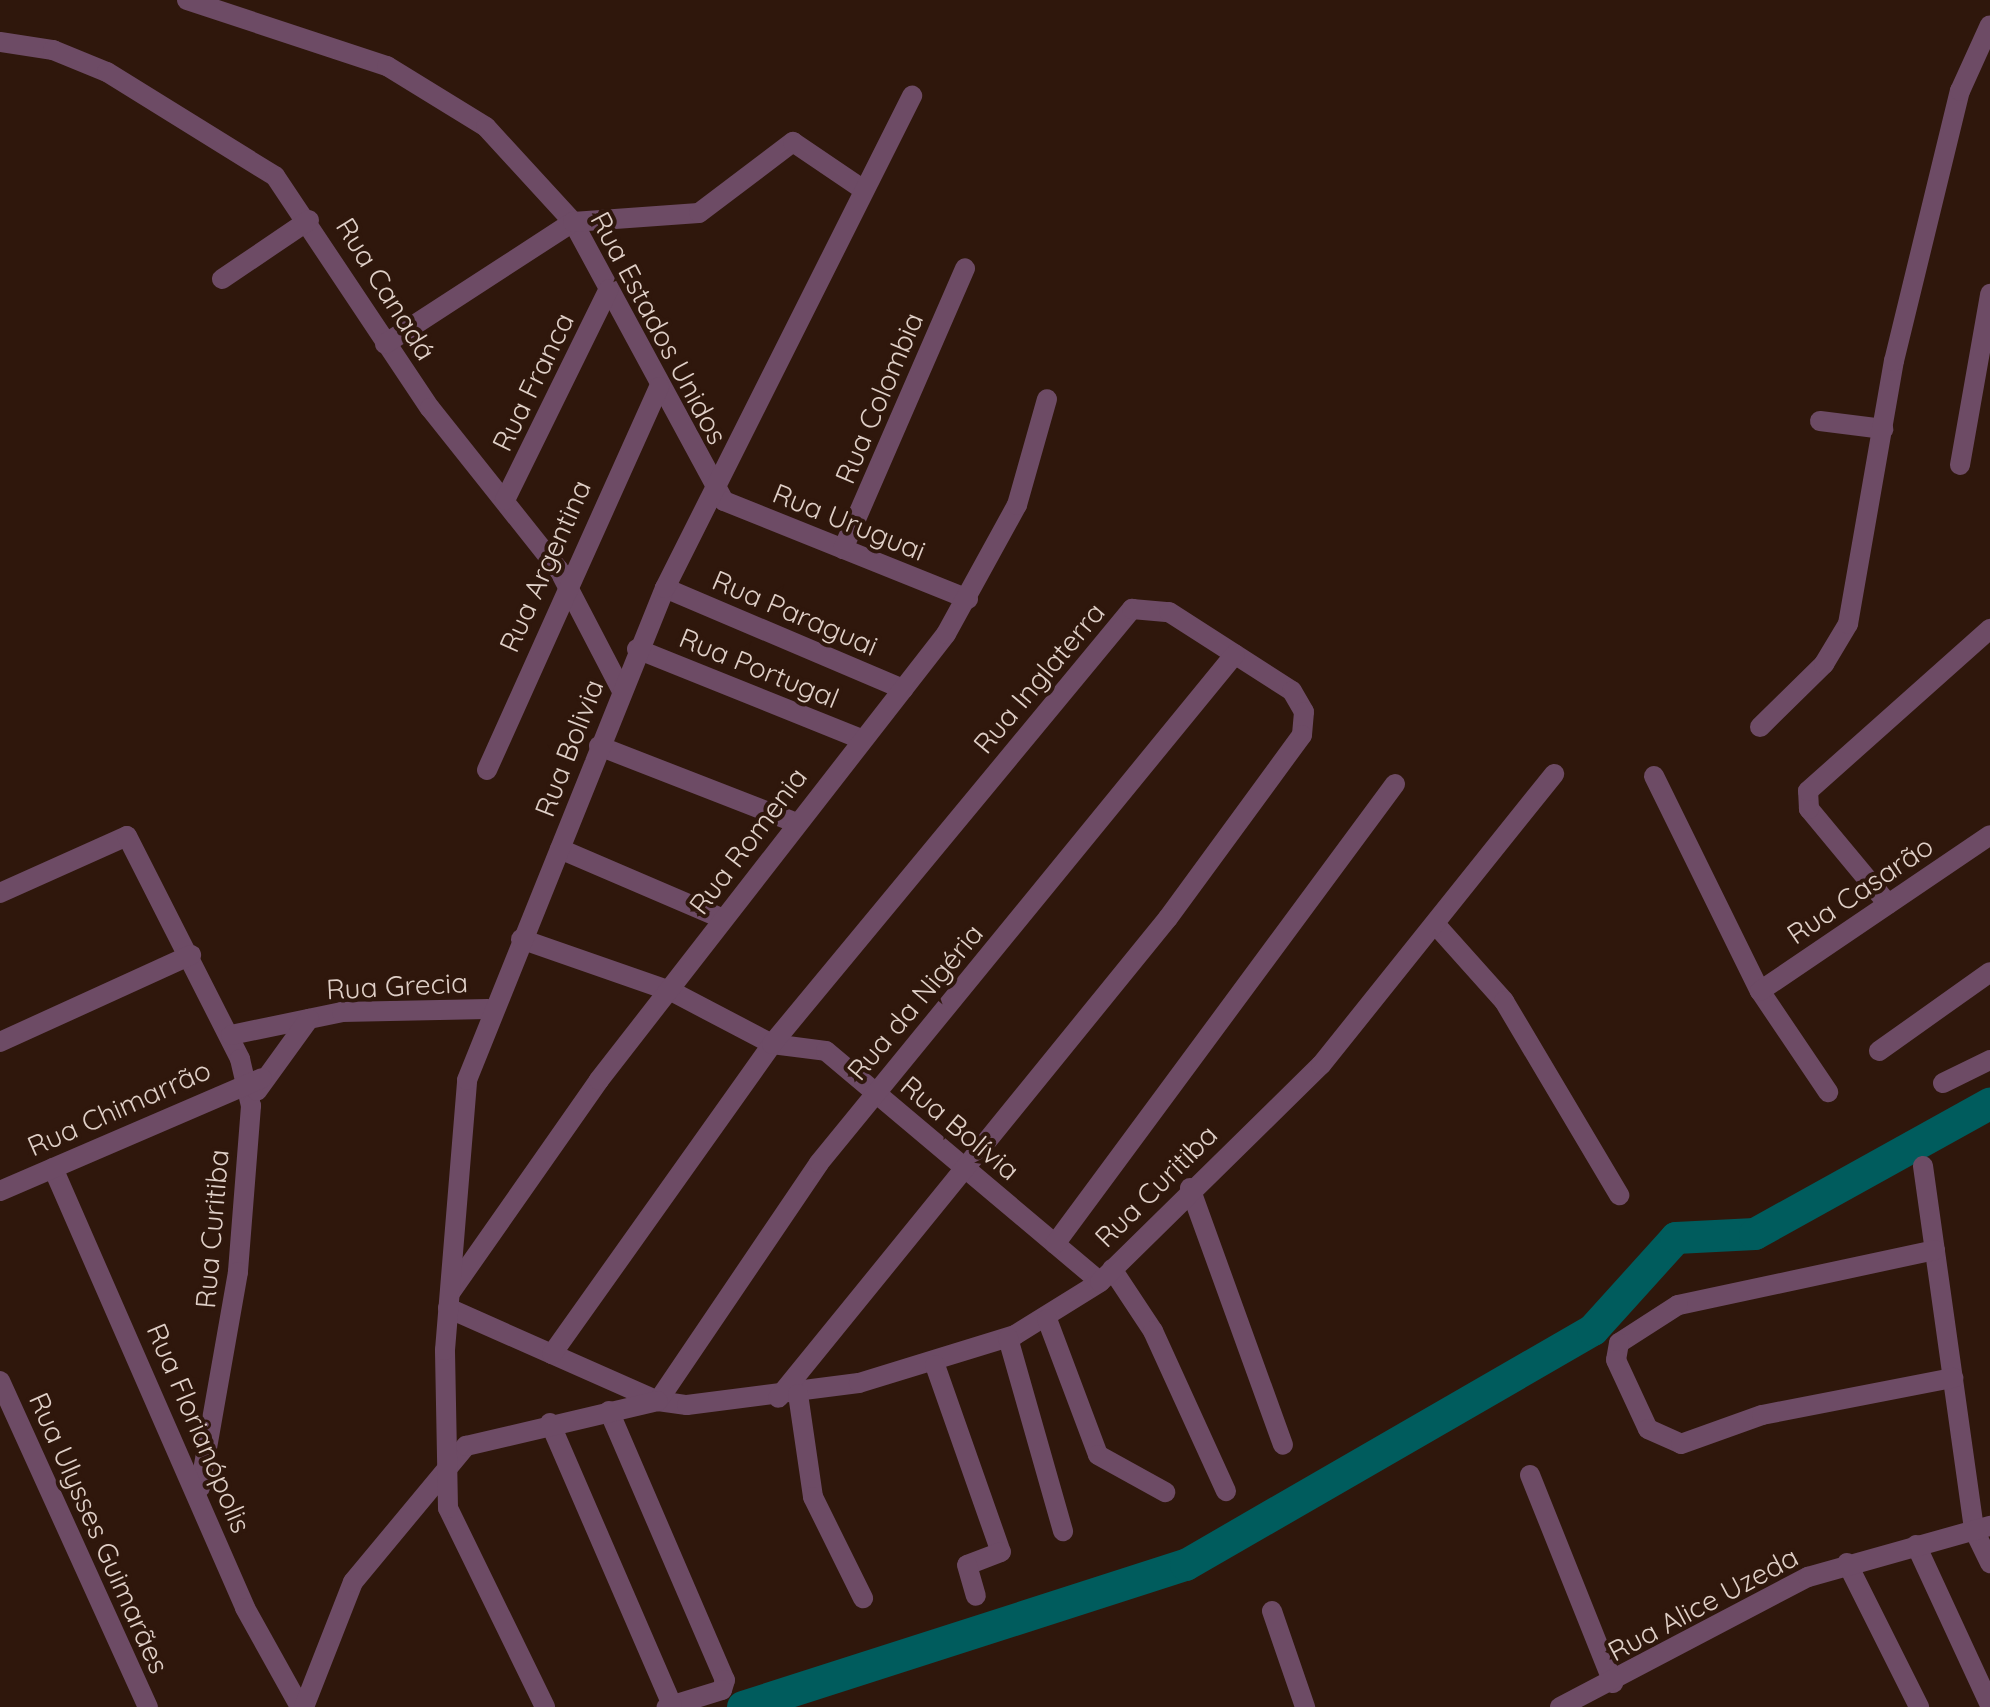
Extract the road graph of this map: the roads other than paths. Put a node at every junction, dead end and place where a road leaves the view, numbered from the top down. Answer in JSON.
{"nodes":[{"id":1,"x":187,"y":0,"type":"edge"},
{"id":2,"x":1990,"y":25,"type":"edge"},
{"id":3,"x":0,"y":42,"type":"edge"},
{"id":4,"x":912,"y":96,"type":"dead end"},
{"id":5,"x":861,"y":188,"type":"junction"},
{"id":6,"x":309,"y":220,"type":"junction"},
{"id":7,"x":573,"y":222,"type":"junction"},
{"id":8,"x":965,"y":268,"type":"dead end"},
{"id":9,"x":222,"y":280,"type":"dead end"},
{"id":10,"x":610,"y":288,"type":"junction"},
{"id":11,"x":1990,"y":294,"type":"edge"},
{"id":12,"x":385,"y":344,"type":"junction"},
{"id":13,"x":659,"y":387,"type":"junction"},
{"id":14,"x":1046,"y":400,"type":"dead end"},
{"id":15,"x":1820,"y":421,"type":"dead end"},
{"id":16,"x":1883,"y":429,"type":"junction"},
{"id":17,"x":1960,"y":465,"type":"dead end"},
{"id":18,"x":715,"y":491,"type":"junction"},
{"id":19,"x":505,"y":500,"type":"junction"},
{"id":20,"x":843,"y":550,"type":"junction"},
{"id":21,"x":564,"y":583,"type":"junction"},
{"id":22,"x":665,"y":588,"type":"junction"},
{"id":23,"x":968,"y":599,"type":"junction"},
{"id":24,"x":1990,"y":629,"type":"edge"},
{"id":25,"x":637,"y":649,"type":"junction"},
{"id":26,"x":1235,"y":654,"type":"junction"},
{"id":27,"x":904,"y":688,"type":"junction"},
{"id":28,"x":621,"y":689,"type":"junction"},
{"id":29,"x":1760,"y":727,"type":"dead end"},
{"id":30,"x":862,"y":738,"type":"junction"},
{"id":31,"x":599,"y":746,"type":"junction"},
{"id":32,"x":487,"y":770,"type":"dead end"},
{"id":33,"x":1554,"y":774,"type":"dead end"},
{"id":34,"x":1654,"y":776,"type":"dead end"},
{"id":35,"x":1395,"y":784,"type":"dead end"},
{"id":36,"x":794,"y":822,"type":"junction"},
{"id":37,"x":1990,"y":836,"type":"edge"},
{"id":38,"x":560,"y":849,"type":"junction"},
{"id":39,"x":0,"y":893,"type":"edge"},
{"id":40,"x":1888,"y":904,"type":"junction"},
{"id":41,"x":723,"y":919,"type":"junction"},
{"id":42,"x":1436,"y":925,"type":"junction"},
{"id":43,"x":520,"y":939,"type":"junction"},
{"id":44,"x":190,"y":955,"type":"junction"},
{"id":45,"x":1990,"y":972,"type":"edge"},
{"id":46,"x":1760,"y":991,"type":"junction"},
{"id":47,"x":673,"y":992,"type":"junction"},
{"id":48,"x":488,"y":1010,"type":"junction"},
{"id":49,"x":309,"y":1019,"type":"junction"},
{"id":50,"x":231,"y":1035,"type":"junction"},
{"id":51,"x":0,"y":1042,"type":"edge"},
{"id":52,"x":772,"y":1044,"type":"junction"},
{"id":53,"x":1879,"y":1051,"type":"dead end"},
{"id":54,"x":1990,"y":1060,"type":"edge"},
{"id":55,"x":254,"y":1080,"type":"junction"},
{"id":56,"x":1944,"y":1083,"type":"dead end"},
{"id":57,"x":874,"y":1092,"type":"junction"},
{"id":58,"x":1828,"y":1092,"type":"dead end"},
{"id":59,"x":251,"y":1106,"type":"joint"},
{"id":60,"x":1923,"y":1166,"type":"dead end"},
{"id":61,"x":53,"y":1168,"type":"junction"},
{"id":62,"x":966,"y":1169,"type":"junction"},
{"id":63,"x":1190,"y":1188,"type":"junction"},
{"id":64,"x":0,"y":1191,"type":"edge"},
{"id":65,"x":1619,"y":1195,"type":"dead end"},
{"id":66,"x":1054,"y":1244,"type":"junction"},
{"id":67,"x":1934,"y":1250,"type":"junction"},
{"id":68,"x":1106,"y":1276,"type":"junction"},
{"id":69,"x":449,"y":1300,"type":"junction"},
{"id":70,"x":1047,"y":1319,"type":"junction"},
{"id":71,"x":1008,"y":1338,"type":"junction"},
{"id":72,"x":552,"y":1354,"type":"junction"},
{"id":73,"x":934,"y":1365,"type":"junction"},
{"id":74,"x":1952,"y":1378,"type":"junction"},
{"id":75,"x":0,"y":1382,"type":"edge"},
{"id":76,"x":788,"y":1396,"type":"junction"},
{"id":77,"x":658,"y":1401,"type":"junction"},
{"id":78,"x":609,"y":1411,"type":"junction"},
{"id":79,"x":550,"y":1423,"type":"junction"},
{"id":80,"x":1282,"y":1445,"type":"dead end"},
{"id":81,"x":444,"y":1465,"type":"junction"},
{"id":82,"x":1530,"y":1475,"type":"dead end"},
{"id":83,"x":200,"y":1488,"type":"junction"},
{"id":84,"x":1226,"y":1491,"type":"dead end"},
{"id":85,"x":1165,"y":1492,"type":"dead end"},
{"id":86,"x":1982,"y":1528,"type":"edge"},
{"id":87,"x":1063,"y":1532,"type":"dead end"},
{"id":88,"x":1916,"y":1545,"type":"junction"},
{"id":89,"x":1847,"y":1563,"type":"junction"},
{"id":90,"x":1990,"y":1563,"type":"edge"},
{"id":91,"x":976,"y":1596,"type":"dead end"},
{"id":92,"x":863,"y":1598,"type":"dead end"},
{"id":93,"x":1272,"y":1611,"type":"dead end"},
{"id":94,"x":1612,"y":1682,"type":"junction"},
{"id":95,"x":669,"y":1706,"type":"edge"},
{"id":96,"x":1990,"y":1706,"type":"edge"},
{"id":97,"x":148,"y":1707,"type":"edge"},
{"id":98,"x":302,"y":1707,"type":"edge"},
{"id":99,"x":545,"y":1707,"type":"edge"},
{"id":100,"x":1304,"y":1707,"type":"edge"},
{"id":101,"x":1560,"y":1707,"type":"edge"},
{"id":102,"x":1919,"y":1707,"type":"edge"}],
"edges":[{"from":1,"to":7,"type":"street","name":"Rua Estados Unidos"},
{"from":2,"to":16,"type":"street"},
{"from":3,"to":6,"type":"street","name":"Rua Canadá"},
{"from":4,"to":5,"type":"street","name":"Rua Bolivia"},
{"from":5,"to":7,"type":"street"},
{"from":5,"to":18,"type":"street","name":"Rua Bolivia"},
{"from":6,"to":9,"type":"street"},
{"from":6,"to":12,"type":"street","name":"Rua Canadá"},
{"from":7,"to":10,"type":"street","name":"Rua Estados Unidos"},
{"from":7,"to":12,"type":"street"},
{"from":8,"to":20,"type":"street","name":"Rua Colombia"},
{"from":10,"to":13,"type":"street","name":"Rua Estados Unidos"},
{"from":10,"to":19,"type":"street","name":"Rua Franca"},
{"from":11,"to":17,"type":"street"},
{"from":12,"to":19,"type":"street","name":"Rua Canadá"},
{"from":13,"to":18,"type":"street","name":"Rua Estados Unidos"},
{"from":13,"to":21,"type":"street","name":"Rua Argentina"},
{"from":14,"to":23,"type":"street","name":"Rua Romenia"},
{"from":15,"to":16,"type":"street"},
{"from":16,"to":29,"type":"street"},
{"from":18,"to":20,"type":"street","name":"Rua Uruguai"},
{"from":18,"to":22,"type":"street","name":"Rua Bolivia"},
{"from":19,"to":21,"type":"street","name":"Rua Canadá"},
{"from":20,"to":23,"type":"street","name":"Rua Uruguai"},
{"from":21,"to":28,"type":"street","name":"Rua Canadá"},
{"from":21,"to":32,"type":"street","name":"Rua Argentina"},
{"from":22,"to":25,"type":"street","name":"Rua Bolivia"},
{"from":22,"to":27,"type":"street","name":"Rua Paraguai"},
{"from":23,"to":27,"type":"street","name":"Rua Romenia"},
{"from":24,"to":40,"type":"street"},
{"from":25,"to":28,"type":"street","name":"Rua Bolivia"},
{"from":25,"to":30,"type":"street","name":"Rua Portugal"},
{"from":26,"to":52,"type":"street","name":"Rua Inglaterra"},
{"from":26,"to":57,"type":"street","name":"Rua da Nigéria"},
{"from":26,"to":62,"type":"street","name":"Rua Inglaterra"},
{"from":27,"to":30,"type":"street","name":"Rua Romenia"},
{"from":28,"to":31,"type":"street","name":"Rua Bolivia"},
{"from":30,"to":36,"type":"street","name":"Rua Romenia"},
{"from":31,"to":36,"type":"street"},
{"from":31,"to":38,"type":"street","name":"Rua Bolivia"},
{"from":33,"to":42,"type":"street","name":"Rua Curitiba"},
{"from":34,"to":46,"type":"street"},
{"from":35,"to":66,"type":"street"},
{"from":36,"to":41,"type":"street","name":"Rua Romenia"},
{"from":37,"to":40,"type":"street","name":"Rua Casarão"},
{"from":38,"to":41,"type":"street"},
{"from":38,"to":43,"type":"street","name":"Rua Bolivia"},
{"from":39,"to":44,"type":"street"},
{"from":40,"to":46,"type":"street","name":"Rua Casarão"},
{"from":41,"to":47,"type":"street","name":"Rua Romenia"},
{"from":42,"to":63,"type":"street","name":"Rua Curitiba"},
{"from":42,"to":65,"type":"street"},
{"from":43,"to":47,"type":"street"},
{"from":43,"to":48,"type":"street","name":"Rua Bolivia"},
{"from":44,"to":50,"type":"street"},
{"from":44,"to":51,"type":"street"},
{"from":45,"to":53,"type":"street"},
{"from":46,"to":58,"type":"street"},
{"from":47,"to":52,"type":"street"},
{"from":47,"to":69,"type":"street","name":"Rua Romenia"},
{"from":48,"to":49,"type":"street","name":"Rua Grecia"},
{"from":48,"to":69,"type":"street","name":"Rua Bolivia"},
{"from":49,"to":50,"type":"street","name":"Rua Grecia"},
{"from":49,"to":55,"type":"street","name":"Rua Grecia"},
{"from":50,"to":55,"type":"street"},
{"from":52,"to":57,"type":"street","name":"Rua Bolívia"},
{"from":52,"to":72,"type":"street","name":"Rua Inglaterra"},
{"from":54,"to":56,"type":"street"},
{"from":55,"to":59,"type":"street","name":"Rua Grecia"},
{"from":55,"to":61,"type":"street","name":"Rua Chimarrão"},
{"from":57,"to":62,"type":"street","name":"Rua Bolívia"},
{"from":57,"to":77,"type":"street","name":"Rua da Nigéria"},
{"from":59,"to":83,"type":"street","name":"Rua Curitiba"},
{"from":60,"to":67,"type":"street"},
{"from":61,"to":64,"type":"street","name":"Rua Chimarrão"},
{"from":61,"to":83,"type":"street","name":"Rua Florianópolis"},
{"from":62,"to":66,"type":"street","name":"Rua Bolívia"},
{"from":62,"to":76,"type":"street","name":"Rua Inglaterra"},
{"from":63,"to":68,"type":"street","name":"Rua Curitiba"},
{"from":63,"to":80,"type":"street"},
{"from":66,"to":68,"type":"street","name":"Rua Bolívia"},
{"from":67,"to":74,"type":"street"},
{"from":67,"to":74,"type":"street"},
{"from":68,"to":70,"type":"street","name":"Rua Curitiba"},
{"from":68,"to":84,"type":"street","name":"Rua Bolívia"},
{"from":69,"to":72,"type":"street"},
{"from":69,"to":81,"type":"street","name":"Rua Bolivia"},
{"from":70,"to":71,"type":"street","name":"Rua Curitiba"},
{"from":70,"to":85,"type":"street"},
{"from":71,"to":73,"type":"street","name":"Rua Curitiba"},
{"from":71,"to":87,"type":"street"},
{"from":72,"to":77,"type":"street"},
{"from":73,"to":76,"type":"street","name":"Rua Curitiba"},
{"from":73,"to":91,"type":"street"},
{"from":74,"to":86,"type":"street"},
{"from":75,"to":97,"type":"street","name":"Rua Ulysses Guimarães"},
{"from":76,"to":77,"type":"street","name":"Rua Curitiba"},
{"from":76,"to":92,"type":"street"},
{"from":77,"to":78,"type":"street","name":"Rua Curitiba"},
{"from":78,"to":79,"type":"street","name":"Rua Curitiba"},
{"from":78,"to":95,"type":"street"},
{"from":79,"to":81,"type":"street","name":"Rua Curitiba"},
{"from":79,"to":95,"type":"street"},
{"from":81,"to":98,"type":"street","name":"Rua Curitiba"},
{"from":81,"to":99,"type":"street","name":"Rua Bolivia"},
{"from":82,"to":94,"type":"street"},
{"from":83,"to":98,"type":"street","name":"Rua Florianópolis"},
{"from":86,"to":88,"type":"street","name":"Rua Alice Uzeda"},
{"from":86,"to":90,"type":"street"},
{"from":88,"to":89,"type":"street","name":"Rua Alice Uzeda"},
{"from":88,"to":96,"type":"street"},
{"from":89,"to":94,"type":"street","name":"Rua Alice Uzeda"},
{"from":89,"to":102,"type":"street"},
{"from":93,"to":100,"type":"street"},
{"from":94,"to":101,"type":"street","name":"Rua Alice Uzeda"}]}
